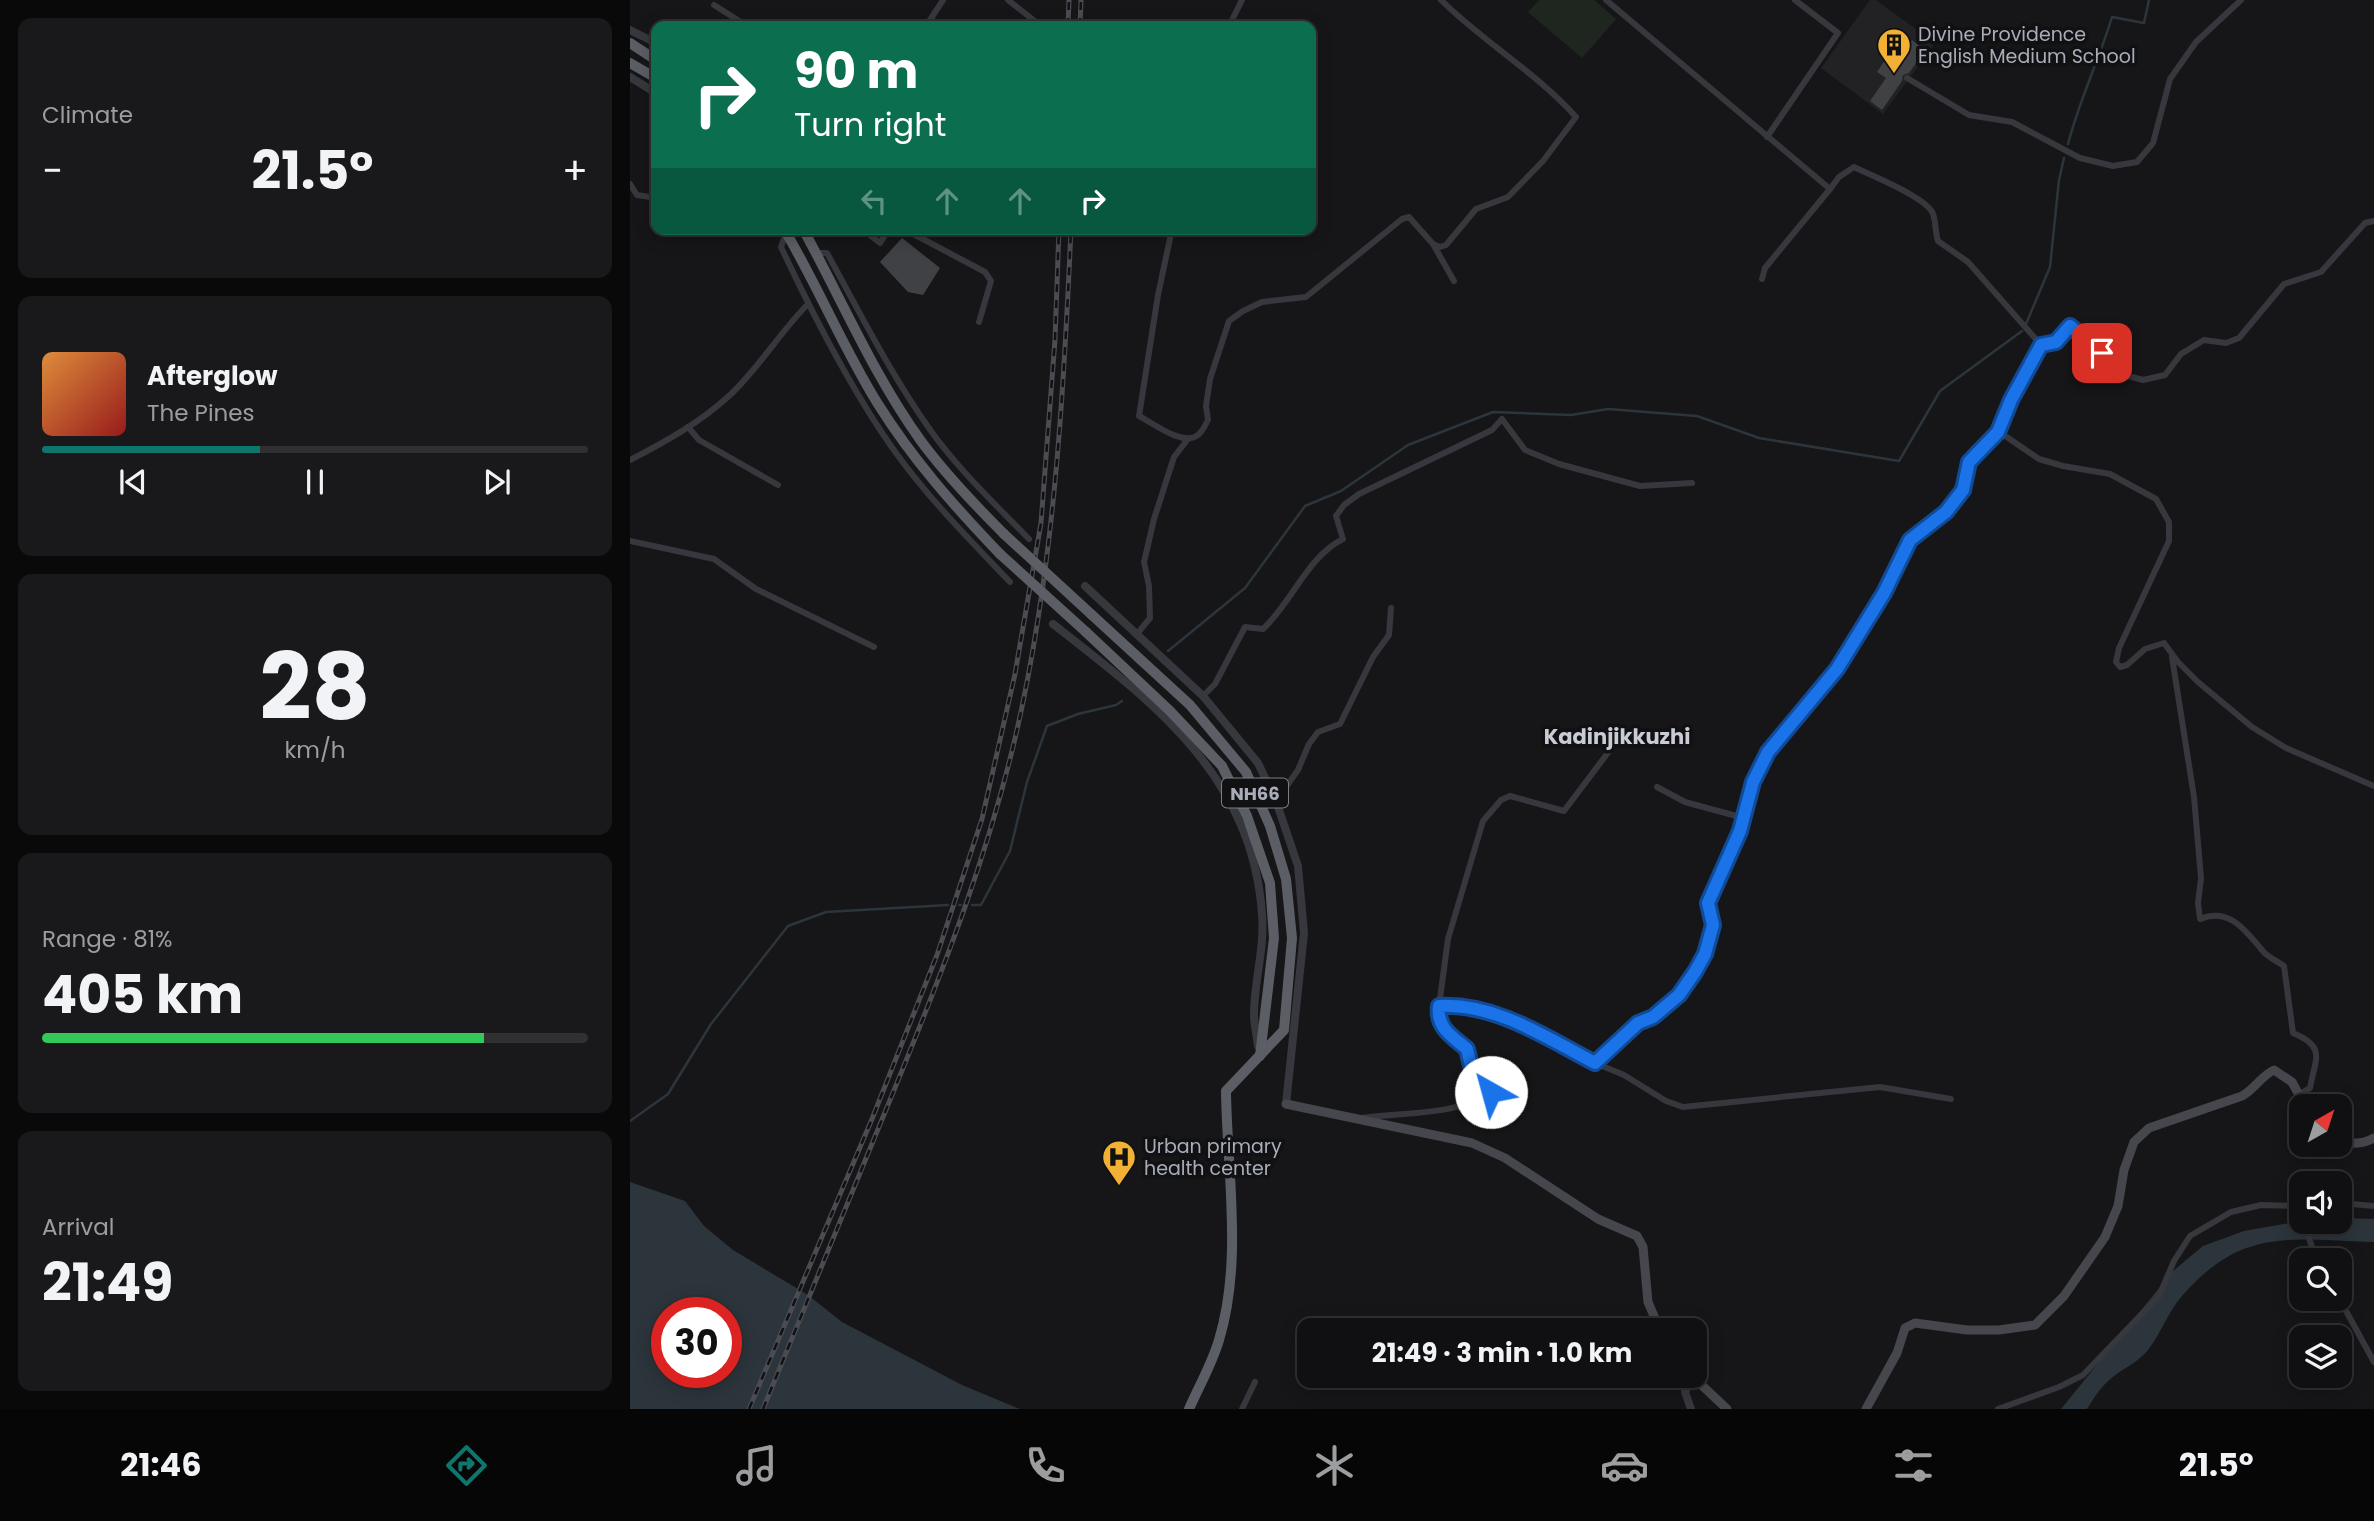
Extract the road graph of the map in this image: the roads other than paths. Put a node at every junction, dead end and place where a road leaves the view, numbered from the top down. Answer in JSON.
{"nodes":[{"id":1,"x":943,"y":0,"type":"edge"},
{"id":2,"x":1008,"y":0,"type":"edge"},
{"id":3,"x":1242,"y":0,"type":"edge"},
{"id":4,"x":1441,"y":0,"type":"edge"},
{"id":5,"x":1606,"y":0,"type":"edge"},
{"id":6,"x":1795,"y":0,"type":"edge"},
{"id":7,"x":2241,"y":0,"type":"edge"},
{"id":8,"x":714,"y":5,"type":"dead end"},
{"id":9,"x":931,"y":19,"type":"joint"},
{"id":10,"x":739,"y":21,"type":"edge"},
{"id":11,"x":934,"y":21,"type":"edge"},
{"id":12,"x":1035,"y":21,"type":"edge"},
{"id":13,"x":1232,"y":21,"type":"edge"},
{"id":14,"x":630,"y":30,"type":"edge"},
{"id":15,"x":651,"y":40,"type":"edge"},
{"id":16,"x":630,"y":43,"type":"edge"},
{"id":17,"x":651,"y":57,"type":"edge"},
{"id":18,"x":630,"y":63,"type":"edge"},
{"id":19,"x":651,"y":75,"type":"edge"},
{"id":20,"x":630,"y":77,"type":"edge"},
{"id":21,"x":1908,"y":78,"type":"dead end"},
{"id":22,"x":651,"y":90,"type":"edge"},
{"id":23,"x":1767,"y":137,"type":"junction"},
{"id":24,"x":630,"y":184,"type":"edge"},
{"id":25,"x":1830,"y":189,"type":"junction"},
{"id":26,"x":651,"y":197,"type":"edge"},
{"id":27,"x":2374,"y":221,"type":"edge"},
{"id":28,"x":784,"y":235,"type":"edge"},
{"id":29,"x":787,"y":235,"type":"edge"},
{"id":30,"x":791,"y":235,"type":"edge"},
{"id":31,"x":806,"y":235,"type":"edge"},
{"id":32,"x":870,"y":235,"type":"edge"},
{"id":33,"x":885,"y":235,"type":"edge"},
{"id":34,"x":915,"y":235,"type":"edge"},
{"id":35,"x":1171,"y":235,"type":"edge"},
{"id":36,"x":1433,"y":244,"type":"junction"},
{"id":37,"x":816,"y":253,"type":"junction"},
{"id":38,"x":1762,"y":279,"type":"dead end"},
{"id":39,"x":1454,"y":281,"type":"dead end"},
{"id":40,"x":808,"y":304,"type":"junction"},
{"id":41,"x":979,"y":322,"type":"dead end"},
{"id":42,"x":2041,"y":345,"type":"junction"},
{"id":43,"x":688,"y":427,"type":"junction"},
{"id":44,"x":1998,"y":432,"type":"junction"},
{"id":45,"x":1180,"y":438,"type":"junction"},
{"id":46,"x":1188,"y":439,"type":"junction"},
{"id":47,"x":1183,"y":445,"type":"junction"},
{"id":48,"x":630,"y":460,"type":"edge"},
{"id":49,"x":1692,"y":483,"type":"dead end"},
{"id":50,"x":778,"y":485,"type":"dead end"},
{"id":51,"x":1029,"y":539,"type":"dead end"},
{"id":52,"x":630,"y":541,"type":"edge"},
{"id":53,"x":1010,"y":582,"type":"dead end"},
{"id":54,"x":1085,"y":586,"type":"dead end"},
{"id":55,"x":1391,"y":608,"type":"dead end"},
{"id":56,"x":1053,"y":624,"type":"dead end"},
{"id":57,"x":1137,"y":634,"type":"junction"},
{"id":58,"x":874,"y":647,"type":"dead end"},
{"id":59,"x":2172,"y":655,"type":"junction"},
{"id":60,"x":1203,"y":695,"type":"junction"},
{"id":61,"x":1619,"y":738,"type":"dead end"},
{"id":62,"x":2374,"y":786,"type":"edge"},
{"id":63,"x":1657,"y":787,"type":"dead end"},
{"id":64,"x":1276,"y":801,"type":"junction"},
{"id":65,"x":1744,"y":818,"type":"junction"},
{"id":66,"x":1439,"y":1006,"type":"junction"},
{"id":67,"x":1260,"y":1056,"type":"junction"},
{"id":68,"x":1595,"y":1063,"type":"junction"},
{"id":69,"x":2298,"y":1094,"type":"joint"},
{"id":70,"x":1951,"y":1099,"type":"dead end"},
{"id":71,"x":1286,"y":1104,"type":"joint"},
{"id":72,"x":1360,"y":1119,"type":"junction"},
{"id":73,"x":2374,"y":1138,"type":"edge"},
{"id":74,"x":2352,"y":1143,"type":"edge"},
{"id":75,"x":2352,"y":1204,"type":"edge"},
{"id":76,"x":2374,"y":1206,"type":"edge"},
{"id":77,"x":2289,"y":1207,"type":"edge"},
{"id":78,"x":2346,"y":1311,"type":"edge"},
{"id":79,"x":1655,"y":1318,"type":"edge"},
{"id":80,"x":2374,"y":1362,"type":"edge"},
{"id":81,"x":1255,"y":1382,"type":"dead end"},
{"id":82,"x":1687,"y":1388,"type":"edge"},
{"id":83,"x":1705,"y":1388,"type":"edge"},
{"id":84,"x":1189,"y":1409,"type":"edge"},
{"id":85,"x":1242,"y":1409,"type":"edge"},
{"id":86,"x":1691,"y":1409,"type":"edge"},
{"id":87,"x":1727,"y":1409,"type":"edge"},
{"id":88,"x":1866,"y":1409,"type":"edge"},
{"id":89,"x":1998,"y":1409,"type":"edge"}],
"edges":[{"from":1,"to":9,"type":"street"},
{"from":2,"to":12,"type":"street"},
{"from":3,"to":13,"type":"street"},
{"from":4,"to":36,"type":"street"},
{"from":5,"to":23,"type":"street"},
{"from":6,"to":23,"type":"street"},
{"from":7,"to":21,"type":"street"},
{"from":8,"to":10,"type":"street"},
{"from":9,"to":11,"type":"street"},
{"from":14,"to":15,"type":"street"},
{"from":16,"to":17,"type":"highway"},
{"from":18,"to":19,"type":"highway"},
{"from":20,"to":22,"type":"street"},
{"from":23,"to":25,"type":"street"},
{"from":24,"to":26,"type":"street"},
{"from":25,"to":38,"type":"street"},
{"from":25,"to":42,"type":"street"},
{"from":27,"to":42,"type":"street"},
{"from":28,"to":40,"type":"street"},
{"from":29,"to":67,"type":"highway","number":"NH66","bridge":true},
{"from":30,"to":37,"type":"highway","number":"NH66"},
{"from":31,"to":37,"type":"highway","number":"NH66"},
{"from":32,"to":33,"type":"street"},
{"from":34,"to":41,"type":"street"},
{"from":35,"to":45,"type":"street"},
{"from":36,"to":39,"type":"street"},
{"from":36,"to":46,"type":"street"},
{"from":37,"to":51,"type":"street"},
{"from":37,"to":67,"type":"highway","number":"NH66","bridge":true},
{"from":40,"to":43,"type":"street"},
{"from":40,"to":53,"type":"street"},
{"from":42,"to":44,"type":"street"},
{"from":43,"to":48,"type":"street"},
{"from":43,"to":50,"type":"street"},
{"from":44,"to":59,"type":"street"},
{"from":44,"to":65,"type":"street"},
{"from":45,"to":46,"type":"street"},
{"from":45,"to":47,"type":"street"},
{"from":46,"to":47,"type":"street"},
{"from":47,"to":57,"type":"street"},
{"from":49,"to":60,"type":"street"},
{"from":52,"to":58,"type":"street"},
{"from":54,"to":57,"type":"street"},
{"from":55,"to":64,"type":"street"},
{"from":56,"to":67,"type":"street"},
{"from":57,"to":60,"type":"street"},
{"from":59,"to":62,"type":"street"},
{"from":59,"to":69,"type":"street"},
{"from":60,"to":64,"type":"street"},
{"from":61,"to":66,"type":"street"},
{"from":63,"to":65,"type":"street"},
{"from":64,"to":71,"type":"street"},
{"from":65,"to":68,"type":"street"},
{"from":66,"to":68,"type":"street"},
{"from":66,"to":72,"type":"street"},
{"from":67,"to":84,"type":"highway","number":"NH66"},
{"from":68,"to":70,"type":"street"},
{"from":69,"to":88,"type":"main road"},
{"from":71,"to":72,"type":"main road"},
{"from":72,"to":79,"type":"main road"},
{"from":73,"to":74,"type":"main road"},
{"from":75,"to":76,"type":"street"},
{"from":77,"to":89,"type":"street"},
{"from":78,"to":80,"type":"street"},
{"from":81,"to":85,"type":"street"},
{"from":82,"to":86,"type":"street"},
{"from":83,"to":87,"type":"main road"}]}
